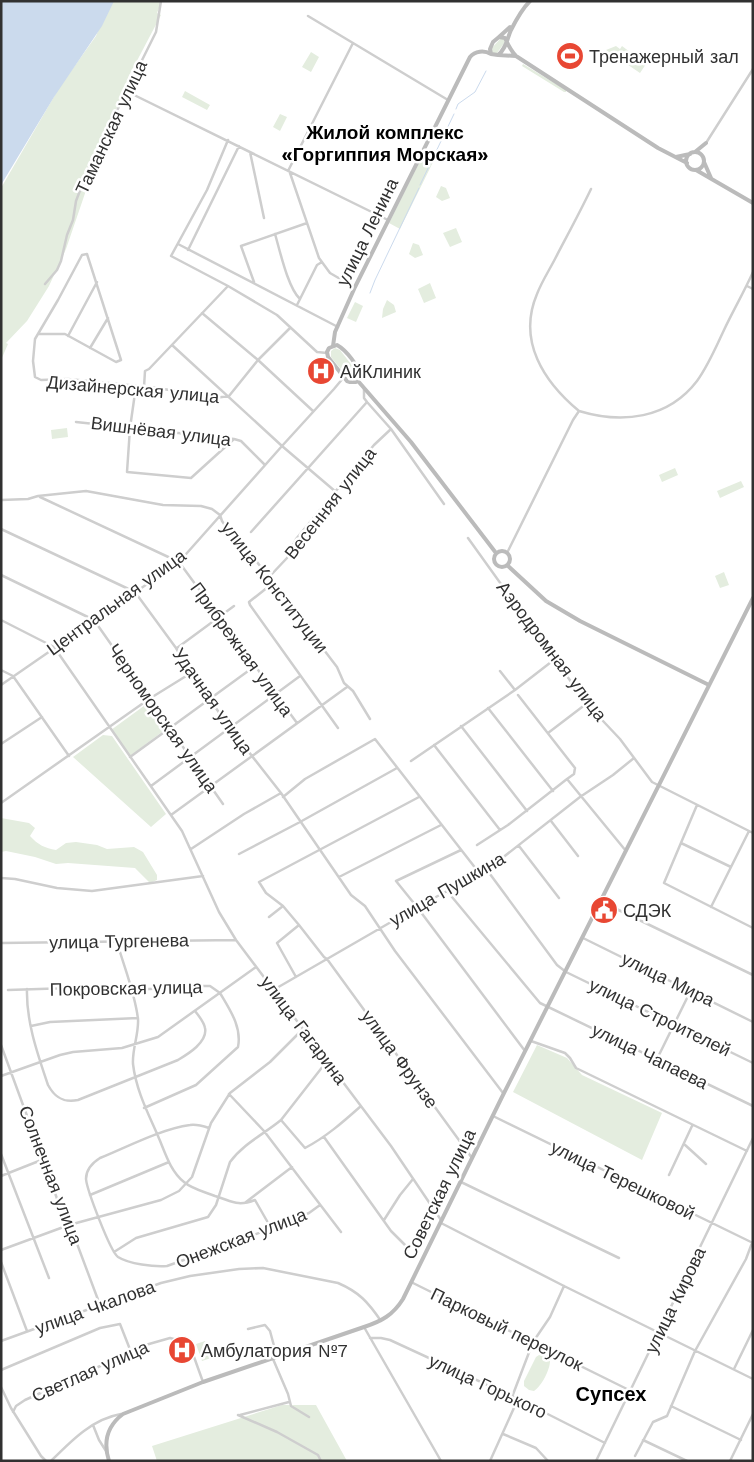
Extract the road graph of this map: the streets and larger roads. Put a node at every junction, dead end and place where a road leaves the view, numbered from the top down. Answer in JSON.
{"nodes":[{"id":1,"x":161,"y":1,"type":"edge"},
{"id":2,"x":529,"y":1,"type":"edge"},
{"id":3,"x":308,"y":16,"type":"dead end"},
{"id":4,"x":499,"y":37,"type":"junction"},
{"id":5,"x":353,"y":42,"type":"junction"},
{"id":6,"x":507,"y":42,"type":"junction"},
{"id":7,"x":490,"y":46,"type":"junction"},
{"id":8,"x":485,"y":52,"type":"junction"},
{"id":9,"x":491,"y":54,"type":"junction"},
{"id":10,"x":498,"y":55,"type":"junction"},
{"id":11,"x":516,"y":56,"type":"junction"},
{"id":12,"x":753,"y":69,"type":"edge"},
{"id":13,"x":126,"y":91,"type":"junction"},
{"id":14,"x":448,"y":100,"type":"junction"},
{"id":15,"x":228,"y":140,"type":"junction"},
{"id":16,"x":706,"y":143,"type":"junction"},
{"id":17,"x":239,"y":146,"type":"junction"},
{"id":18,"x":250,"y":152,"type":"junction"},
{"id":19,"x":693,"y":153,"type":"junction"},
{"id":20,"x":702,"y":156,"type":"junction"},
{"id":21,"x":674,"y":157,"type":"junction"},
{"id":22,"x":704,"y":162,"type":"junction"},
{"id":23,"x":687,"y":163,"type":"junction"},
{"id":24,"x":696,"y":170,"type":"junction"},
{"id":25,"x":289,"y":171,"type":"junction"},
{"id":26,"x":711,"y":178,"type":"junction"},
{"id":27,"x":591,"y":189,"type":"dead end"},
{"id":28,"x":753,"y":202,"type":"edge"},
{"id":29,"x":264,"y":218,"type":"dead end"},
{"id":30,"x":388,"y":220,"type":"junction"},
{"id":31,"x":307,"y":223,"type":"junction"},
{"id":32,"x":275,"y":234,"type":"junction"},
{"id":33,"x":178,"y":244,"type":"junction"},
{"id":34,"x":188,"y":250,"type":"junction"},
{"id":35,"x":322,"y":262,"type":"junction"},
{"id":36,"x":753,"y":272,"type":"edge"},
{"id":37,"x":97,"y":282,"type":"junction"},
{"id":38,"x":255,"y":283,"type":"junction"},
{"id":39,"x":45,"y":284,"type":"dead end"},
{"id":40,"x":228,"y":286,"type":"junction"},
{"id":41,"x":747,"y":286,"type":"junction"},
{"id":42,"x":355,"y":287,"type":"junction"},
{"id":43,"x":753,"y":289,"type":"edge"},
{"id":44,"x":300,"y":299,"type":"junction"},
{"id":45,"x":297,"y":305,"type":"junction"},
{"id":46,"x":202,"y":313,"type":"junction"},
{"id":47,"x":108,"y":318,"type":"junction"},
{"id":48,"x":338,"y":327,"type":"junction"},
{"id":49,"x":290,"y":328,"type":"junction"},
{"id":50,"x":38,"y":334,"type":"junction"},
{"id":51,"x":68,"y":336,"type":"junction"},
{"id":52,"x":172,"y":346,"type":"junction"},
{"id":53,"x":333,"y":346,"type":"junction"},
{"id":54,"x":90,"y":348,"type":"junction"},
{"id":55,"x":327,"y":354,"type":"junction"},
{"id":56,"x":258,"y":360,"type":"junction"},
{"id":57,"x":344,"y":377,"type":"junction"},
{"id":58,"x":358,"y":381,"type":"junction"},
{"id":59,"x":136,"y":386,"type":"junction"},
{"id":60,"x":144,"y":387,"type":"junction"},
{"id":61,"x":364,"y":387,"type":"junction"},
{"id":62,"x":229,"y":396,"type":"junction"},
{"id":63,"x":367,"y":402,"type":"junction"},
{"id":64,"x":313,"y":411,"type":"junction"},
{"id":65,"x":579,"y":412,"type":"junction"},
{"id":66,"x":76,"y":422,"type":"dead end"},
{"id":67,"x":130,"y":428,"type":"junction"},
{"id":68,"x":391,"y":429,"type":"junction"},
{"id":69,"x":234,"y":439,"type":"junction"},
{"id":70,"x":282,"y":446,"type":"junction"},
{"id":71,"x":265,"y":464,"type":"junction"},
{"id":72,"x":308,"y":469,"type":"junction"},
{"id":73,"x":336,"y":492,"type":"junction"},
{"id":74,"x":38,"y":496,"type":"junction"},
{"id":75,"x":1,"y":500,"type":"edge"},
{"id":76,"x":444,"y":504,"type":"dead end"},
{"id":77,"x":220,"y":515,"type":"junction"},
{"id":78,"x":1,"y":529,"type":"edge"},
{"id":79,"x":251,"y":532,"type":"dead end"},
{"id":80,"x":468,"y":538,"type":"dead end"},
{"id":81,"x":496,"y":553,"type":"junction"},
{"id":82,"x":507,"y":553,"type":"junction"},
{"id":83,"x":178,"y":562,"type":"junction"},
{"id":84,"x":507,"y":565,"type":"junction"},
{"id":85,"x":1,"y":574,"type":"edge"},
{"id":86,"x":270,"y":577,"type":"junction"},
{"id":87,"x":273,"y":583,"type":"junction"},
{"id":88,"x":135,"y":592,"type":"junction"},
{"id":89,"x":753,"y":598,"type":"edge"},
{"id":90,"x":234,"y":606,"type":"dead end"},
{"id":91,"x":220,"y":616,"type":"junction"},
{"id":92,"x":1,"y":620,"type":"edge"},
{"id":93,"x":94,"y":620,"type":"junction"},
{"id":94,"x":54,"y":647,"type":"junction"},
{"id":95,"x":176,"y":648,"type":"junction"},
{"id":96,"x":555,"y":659,"type":"junction"},
{"id":97,"x":255,"y":666,"type":"junction"},
{"id":98,"x":1,"y":670,"type":"edge"},
{"id":99,"x":500,"y":671,"type":"dead end"},
{"id":100,"x":191,"y":672,"type":"junction"},
{"id":101,"x":13,"y":676,"type":"junction"},
{"id":102,"x":300,"y":676,"type":"junction"},
{"id":103,"x":1,"y":684,"type":"edge"},
{"id":104,"x":709,"y":685,"type":"junction"},
{"id":105,"x":347,"y":687,"type":"junction"},
{"id":106,"x":515,"y":690,"type":"junction"},
{"id":107,"x":276,"y":694,"type":"junction"},
{"id":108,"x":518,"y":695,"type":"dead end"},
{"id":109,"x":149,"y":699,"type":"junction"},
{"id":110,"x":211,"y":700,"type":"junction"},
{"id":111,"x":587,"y":704,"type":"junction"},
{"id":112,"x":322,"y":705,"type":"junction"},
{"id":113,"x":488,"y":708,"type":"junction"},
{"id":114,"x":42,"y":717,"type":"junction"},
{"id":115,"x":370,"y":719,"type":"dead end"},
{"id":116,"x":297,"y":724,"type":"junction"},
{"id":117,"x":461,"y":726,"type":"junction"},
{"id":118,"x":109,"y":727,"type":"junction"},
{"id":119,"x":170,"y":728,"type":"junction"},
{"id":120,"x":230,"y":728,"type":"junction"},
{"id":121,"x":338,"y":728,"type":"dead end"},
{"id":122,"x":548,"y":733,"type":"junction"},
{"id":123,"x":1,"y":744,"type":"edge"},
{"id":124,"x":434,"y":745,"type":"junction"},
{"id":125,"x":69,"y":756,"type":"junction"},
{"id":126,"x":190,"y":756,"type":"junction"},
{"id":127,"x":130,"y":757,"type":"junction"},
{"id":128,"x":252,"y":757,"type":"junction"},
{"id":129,"x":634,"y":758,"type":"junction"},
{"id":130,"x":411,"y":761,"type":"dead end"},
{"id":131,"x":397,"y":768,"type":"junction"},
{"id":132,"x":567,"y":779,"type":"junction"},
{"id":133,"x":658,"y":785,"type":"junction"},
{"id":134,"x":151,"y":786,"type":"junction"},
{"id":135,"x":211,"y":786,"type":"junction"},
{"id":136,"x":552,"y":790,"type":"junction"},
{"id":137,"x":281,"y":793,"type":"junction"},
{"id":138,"x":283,"y":797,"type":"junction"},
{"id":139,"x":419,"y":797,"type":"junction"},
{"id":140,"x":580,"y":797,"type":"junction"},
{"id":141,"x":1,"y":803,"type":"edge"},
{"id":142,"x":223,"y":804,"type":"dead end"},
{"id":143,"x":697,"y":805,"type":"junction"},
{"id":144,"x":527,"y":811,"type":"junction"},
{"id":145,"x":171,"y":815,"type":"junction"},
{"id":146,"x":551,"y":821,"type":"junction"},
{"id":147,"x":300,"y":822,"type":"junction"},
{"id":148,"x":441,"y":825,"type":"junction"},
{"id":149,"x":500,"y":830,"type":"junction"},
{"id":150,"x":749,"y":831,"type":"junction"},
{"id":151,"x":753,"y":833,"type":"edge"},
{"id":152,"x":681,"y":843,"type":"junction"},
{"id":153,"x":477,"y":846,"type":"dead end"},
{"id":154,"x":519,"y":846,"type":"junction"},
{"id":155,"x":191,"y":849,"type":"junction"},
{"id":156,"x":320,"y":850,"type":"junction"},
{"id":157,"x":460,"y":850,"type":"junction"},
{"id":158,"x":626,"y":851,"type":"junction"},
{"id":159,"x":239,"y":854,"type":"dead end"},
{"id":160,"x":578,"y":856,"type":"dead end"},
{"id":161,"x":731,"y":867,"type":"junction"},
{"id":162,"x":487,"y":870,"type":"junction"},
{"id":163,"x":480,"y":874,"type":"junction"},
{"id":164,"x":203,"y":876,"type":"junction"},
{"id":165,"x":339,"y":877,"type":"junction"},
{"id":166,"x":1,"y":878,"type":"edge"},
{"id":167,"x":447,"y":891,"type":"junction"},
{"id":168,"x":559,"y":898,"type":"dead end"},
{"id":169,"x":602,"y":902,"type":"junction"},
{"id":170,"x":283,"y":906,"type":"junction"},
{"id":171,"x":417,"y":907,"type":"junction"},
{"id":172,"x":711,"y":907,"type":"junction"},
{"id":173,"x":269,"y":917,"type":"dead end"},
{"id":174,"x":299,"y":926,"type":"junction"},
{"id":175,"x":753,"y":927,"type":"edge"},
{"id":176,"x":379,"y":928,"type":"junction"},
{"id":177,"x":583,"y":938,"type":"junction"},
{"id":178,"x":236,"y":940,"type":"junction"},
{"id":179,"x":116,"y":942,"type":"junction"},
{"id":180,"x":1,"y":943,"type":"edge"},
{"id":181,"x":327,"y":959,"type":"junction"},
{"id":182,"x":257,"y":967,"type":"junction"},
{"id":183,"x":566,"y":972,"type":"junction"},
{"id":184,"x":753,"y":975,"type":"edge"},
{"id":185,"x":296,"y":977,"type":"junction"},
{"id":186,"x":27,"y":989,"type":"junction"},
{"id":187,"x":274,"y":989,"type":"junction"},
{"id":188,"x":8,"y":990,"type":"dead end"},
{"id":189,"x":132,"y":990,"type":"junction"},
{"id":190,"x":691,"y":990,"type":"junction"},
{"id":191,"x":220,"y":993,"type":"junction"},
{"id":192,"x":548,"y":1007,"type":"junction"},
{"id":193,"x":195,"y":1011,"type":"junction"},
{"id":194,"x":138,"y":1018,"type":"junction"},
{"id":195,"x":753,"y":1022,"type":"edge"},
{"id":196,"x":674,"y":1024,"type":"junction"},
{"id":197,"x":31,"y":1026,"type":"junction"},
{"id":198,"x":302,"y":1029,"type":"junction"},
{"id":199,"x":531,"y":1041,"type":"junction"},
{"id":200,"x":1,"y":1045,"type":"edge"},
{"id":201,"x":134,"y":1046,"type":"junction"},
{"id":202,"x":526,"y":1052,"type":"junction"},
{"id":203,"x":656,"y":1059,"type":"junction"},
{"id":204,"x":40,"y":1061,"type":"junction"},
{"id":205,"x":326,"y":1061,"type":"junction"},
{"id":206,"x":753,"y":1063,"type":"edge"},
{"id":207,"x":12,"y":1072,"type":"junction"},
{"id":208,"x":1,"y":1076,"type":"edge"},
{"id":209,"x":135,"y":1077,"type":"junction"},
{"id":210,"x":229,"y":1094,"type":"junction"},
{"id":211,"x":504,"y":1094,"type":"junction"},
{"id":212,"x":361,"y":1106,"type":"junction"},
{"id":213,"x":753,"y":1106,"type":"edge"},
{"id":214,"x":144,"y":1108,"type":"junction"},
{"id":215,"x":493,"y":1116,"type":"junction"},
{"id":216,"x":280,"y":1120,"type":"junction"},
{"id":217,"x":692,"y":1126,"type":"junction"},
{"id":218,"x":209,"y":1128,"type":"junction"},
{"id":219,"x":264,"y":1131,"type":"junction"},
{"id":220,"x":157,"y":1135,"type":"junction"},
{"id":221,"x":324,"y":1137,"type":"junction"},
{"id":222,"x":753,"y":1138,"type":"edge"},
{"id":223,"x":684,"y":1144,"type":"junction"},
{"id":224,"x":747,"y":1151,"type":"junction"},
{"id":225,"x":1,"y":1154,"type":"edge"},
{"id":226,"x":44,"y":1159,"type":"junction"},
{"id":227,"x":472,"y":1159,"type":"junction"},
{"id":228,"x":169,"y":1162,"type":"junction"},
{"id":229,"x":706,"y":1164,"type":"dead end"},
{"id":230,"x":292,"y":1167,"type":"junction"},
{"id":231,"x":8,"y":1173,"type":"junction"},
{"id":232,"x":668,"y":1175,"type":"dead end"},
{"id":233,"x":1,"y":1176,"type":"edge"},
{"id":234,"x":413,"y":1179,"type":"junction"},
{"id":235,"x":460,"y":1182,"type":"junction"},
{"id":236,"x":187,"y":1184,"type":"junction"},
{"id":237,"x":90,"y":1195,"type":"junction"},
{"id":238,"x":219,"y":1197,"type":"junction"},
{"id":239,"x":320,"y":1204,"type":"junction"},
{"id":240,"x":243,"y":1205,"type":"junction"},
{"id":241,"x":99,"y":1216,"type":"junction"},
{"id":242,"x":384,"y":1220,"type":"junction"},
{"id":243,"x":441,"y":1221,"type":"junction"},
{"id":244,"x":712,"y":1224,"type":"junction"},
{"id":245,"x":69,"y":1225,"type":"junction"},
{"id":246,"x":271,"y":1228,"type":"junction"},
{"id":247,"x":341,"y":1232,"type":"dead end"},
{"id":248,"x":34,"y":1238,"type":"junction"},
{"id":249,"x":753,"y":1242,"type":"edge"},
{"id":250,"x":408,"y":1248,"type":"dead end"},
{"id":251,"x":1,"y":1250,"type":"edge"},
{"id":252,"x":114,"y":1252,"type":"junction"},
{"id":253,"x":619,"y":1258,"type":"dead end"},
{"id":254,"x":1,"y":1262,"type":"edge"},
{"id":255,"x":49,"y":1278,"type":"dead end"},
{"id":256,"x":411,"y":1282,"type":"junction"},
{"id":257,"x":564,"y":1286,"type":"junction"},
{"id":258,"x":100,"y":1305,"type":"junction"},
{"id":259,"x":381,"y":1321,"type":"junction"},
{"id":260,"x":364,"y":1327,"type":"junction"},
{"id":261,"x":248,"y":1329,"type":"dead end"},
{"id":262,"x":753,"y":1330,"type":"edge"},
{"id":263,"x":26,"y":1331,"type":"junction"},
{"id":264,"x":659,"y":1333,"type":"junction"},
{"id":265,"x":370,"y":1338,"type":"junction"},
{"id":266,"x":1,"y":1341,"type":"edge"},
{"id":267,"x":532,"y":1342,"type":"junction"},
{"id":268,"x":695,"y":1351,"type":"junction"},
{"id":269,"x":131,"y":1352,"type":"junction"},
{"id":270,"x":275,"y":1358,"type":"junction"},
{"id":271,"x":734,"y":1369,"type":"junction"},
{"id":272,"x":1,"y":1370,"type":"edge"},
{"id":273,"x":753,"y":1378,"type":"edge"},
{"id":274,"x":203,"y":1382,"type":"junction"},
{"id":275,"x":1,"y":1387,"type":"edge"},
{"id":276,"x":630,"y":1390,"type":"junction"},
{"id":277,"x":512,"y":1397,"type":"junction"},
{"id":278,"x":518,"y":1399,"type":"junction"},
{"id":279,"x":289,"y":1402,"type":"junction"},
{"id":280,"x":671,"y":1406,"type":"junction"},
{"id":281,"x":13,"y":1412,"type":"junction"},
{"id":282,"x":123,"y":1414,"type":"junction"},
{"id":283,"x":753,"y":1414,"type":"edge"},
{"id":284,"x":309,"y":1417,"type":"dead end"},
{"id":285,"x":93,"y":1425,"type":"junction"},
{"id":286,"x":503,"y":1434,"type":"junction"},
{"id":287,"x":643,"y":1440,"type":"junction"},
{"id":288,"x":741,"y":1440,"type":"junction"},
{"id":289,"x":605,"y":1443,"type":"junction"},
{"id":290,"x":106,"y":1451,"type":"junction"},
{"id":291,"x":635,"y":1456,"type":"dead end"},
{"id":292,"x":492,"y":1460,"type":"edge"},
{"id":293,"x":46,"y":1461,"type":"edge"},
{"id":294,"x":51,"y":1461,"type":"edge"},
{"id":295,"x":109,"y":1461,"type":"edge"},
{"id":296,"x":321,"y":1461,"type":"edge"},
{"id":297,"x":441,"y":1461,"type":"edge"},
{"id":298,"x":548,"y":1461,"type":"edge"},
{"id":299,"x":596,"y":1461,"type":"edge"},
{"id":300,"x":687,"y":1461,"type":"edge"},
{"id":301,"x":730,"y":1461,"type":"edge"}],
"edges":[{"from":1,"to":13,"type":"street","name":"Таманская улица"},
{"from":2,"to":4,"type":"street"},
{"from":2,"to":6,"type":"street"},
{"from":3,"to":5,"type":"street"},
{"from":4,"to":6,"type":"street"},
{"from":4,"to":7,"type":"street"},
{"from":5,"to":14,"type":"street"},
{"from":5,"to":25,"type":"street"},
{"from":6,"to":10,"type":"street"},
{"from":6,"to":11,"type":"street"},
{"from":7,"to":8,"type":"street"},
{"from":7,"to":9,"type":"street"},
{"from":8,"to":9,"type":"street"},
{"from":8,"to":14,"type":"street","name":"улица Ленина"},
{"from":9,"to":10,"type":"street"},
{"from":10,"to":11,"type":"street"},
{"from":11,"to":21,"type":"street"},
{"from":12,"to":16,"type":"street"},
{"from":13,"to":15,"type":"street"},
{"from":13,"to":39,"type":"street","name":"Таманская улица"},
{"from":14,"to":30,"type":"street","name":"улица Ленина"},
{"from":15,"to":17,"type":"street"},
{"from":15,"to":33,"type":"street"},
{"from":16,"to":19,"type":"street"},
{"from":16,"to":20,"type":"street"},
{"from":17,"to":18,"type":"street"},
{"from":17,"to":34,"type":"street"},
{"from":18,"to":25,"type":"street"},
{"from":18,"to":29,"type":"street"},
{"from":19,"to":20,"type":"street"},
{"from":19,"to":21,"type":"street"},
{"from":19,"to":23,"type":"street"},
{"from":20,"to":22,"type":"street"},
{"from":21,"to":23,"type":"street"},
{"from":22,"to":24,"type":"street"},
{"from":22,"to":26,"type":"street"},
{"from":23,"to":24,"type":"street"},
{"from":24,"to":26,"type":"street"},
{"from":25,"to":30,"type":"street"},
{"from":25,"to":31,"type":"street"},
{"from":26,"to":28,"type":"street"},
{"from":27,"to":65,"type":"street"},
{"from":30,"to":42,"type":"street","name":"улица Ленина"},
{"from":31,"to":32,"type":"street"},
{"from":31,"to":35,"type":"street"},
{"from":32,"to":38,"type":"street"},
{"from":32,"to":44,"type":"street"},
{"from":33,"to":34,"type":"street"},
{"from":33,"to":40,"type":"street"},
{"from":34,"to":38,"type":"street"},
{"from":35,"to":42,"type":"street"},
{"from":35,"to":44,"type":"street"},
{"from":36,"to":41,"type":"street"},
{"from":37,"to":47,"type":"street"},
{"from":37,"to":50,"type":"street"},
{"from":37,"to":51,"type":"street"},
{"from":38,"to":45,"type":"street"},
{"from":40,"to":46,"type":"street"},
{"from":40,"to":49,"type":"street"},
{"from":41,"to":43,"type":"street"},
{"from":41,"to":65,"type":"street"},
{"from":42,"to":48,"type":"street","name":"улица Ленина"},
{"from":44,"to":45,"type":"street"},
{"from":45,"to":48,"type":"street"},
{"from":46,"to":52,"type":"street"},
{"from":46,"to":56,"type":"street"},
{"from":47,"to":54,"type":"street"},
{"from":47,"to":54,"type":"street"},
{"from":48,"to":53,"type":"street","name":"улица Ленина"},
{"from":49,"to":55,"type":"street"},
{"from":49,"to":56,"type":"street"},
{"from":50,"to":51,"type":"street"},
{"from":50,"to":59,"type":"street","name":"Дизайнерская улица"},
{"from":51,"to":54,"type":"street"},
{"from":52,"to":60,"type":"street"},
{"from":52,"to":62,"type":"street"},
{"from":53,"to":55,"type":"street"},
{"from":53,"to":58,"type":"street"},
{"from":55,"to":57,"type":"street"},
{"from":56,"to":62,"type":"street"},
{"from":56,"to":64,"type":"street"},
{"from":57,"to":58,"type":"street"},
{"from":57,"to":64,"type":"street","name":"Центральная улица"},
{"from":58,"to":61,"type":"street"},
{"from":59,"to":60,"type":"street","name":"Дизайнерская улица"},
{"from":59,"to":67,"type":"street"},
{"from":60,"to":62,"type":"street","name":"Дизайнерская улица"},
{"from":61,"to":63,"type":"street"},
{"from":61,"to":81,"type":"street"},
{"from":62,"to":70,"type":"street"},
{"from":63,"to":68,"type":"street"},
{"from":63,"to":72,"type":"street"},
{"from":64,"to":70,"type":"street","name":"Центральная улица"},
{"from":65,"to":82,"type":"street"},
{"from":66,"to":67,"type":"street","name":"Вишнёвая улица"},
{"from":67,"to":69,"type":"street","name":"Вишнёвая улица"},
{"from":67,"to":69,"type":"street"},
{"from":68,"to":73,"type":"street","name":"Весенняя улица"},
{"from":68,"to":76,"type":"street"},
{"from":69,"to":71,"type":"street","name":"Вишнёвая улица"},
{"from":70,"to":71,"type":"street","name":"Центральная улица"},
{"from":70,"to":72,"type":"street"},
{"from":71,"to":77,"type":"street","name":"Центральная улица"},
{"from":72,"to":73,"type":"street"},
{"from":72,"to":79,"type":"street"},
{"from":73,"to":86,"type":"street","name":"Весенняя улица"},
{"from":74,"to":75,"type":"street","name":"улица Конституции"},
{"from":74,"to":77,"type":"street","name":"улица Конституции"},
{"from":74,"to":83,"type":"street","name":"Прибрежная улица"},
{"from":77,"to":83,"type":"street","name":"Центральная улица"},
{"from":77,"to":86,"type":"street","name":"улица Конституции"},
{"from":78,"to":88,"type":"street","name":"Удачная улица"},
{"from":80,"to":96,"type":"street","name":"Аэродромная улица"},
{"from":81,"to":82,"type":"street"},
{"from":81,"to":84,"type":"street"},
{"from":82,"to":84,"type":"street"},
{"from":83,"to":88,"type":"street","name":"Центральная улица"},
{"from":83,"to":91,"type":"street","name":"Прибрежная улица"},
{"from":84,"to":104,"type":"street"},
{"from":85,"to":93,"type":"street","name":"Черноморская улица"},
{"from":86,"to":87,"type":"street","name":"улица Конституции"},
{"from":87,"to":102,"type":"street"},
{"from":87,"to":105,"type":"street","name":"улица Конституции"},
{"from":88,"to":93,"type":"street","name":"Центральная улица"},
{"from":88,"to":95,"type":"street","name":"Удачная улица"},
{"from":89,"to":104,"type":"street","name":"Советская улица"},
{"from":90,"to":91,"type":"street"},
{"from":91,"to":95,"type":"street"},
{"from":91,"to":97,"type":"street","name":"Прибрежная улица"},
{"from":92,"to":94,"type":"street"},
{"from":93,"to":94,"type":"street","name":"Центральная улица"},
{"from":93,"to":109,"type":"street","name":"Черноморская улица"},
{"from":94,"to":101,"type":"street","name":"Центральная улица"},
{"from":94,"to":118,"type":"street","name":"улица Гагарина"},
{"from":95,"to":100,"type":"street","name":"Удачная улица"},
{"from":96,"to":106,"type":"street"},
{"from":96,"to":111,"type":"street","name":"Аэродромная улица"},
{"from":97,"to":107,"type":"street","name":"Прибрежная улица"},
{"from":97,"to":110,"type":"street"},
{"from":98,"to":101,"type":"street"},
{"from":99,"to":106,"type":"street"},
{"from":100,"to":109,"type":"street"},
{"from":100,"to":110,"type":"street","name":"Удачная улица"},
{"from":101,"to":103,"type":"street","name":"Центральная улица"},
{"from":101,"to":114,"type":"street"},
{"from":102,"to":107,"type":"street"},
{"from":102,"to":112,"type":"street"},
{"from":104,"to":133,"type":"street","name":"Советская улица"},
{"from":105,"to":112,"type":"street"},
{"from":105,"to":115,"type":"street","name":"улица Конституции"},
{"from":106,"to":113,"type":"street"},
{"from":107,"to":116,"type":"street","name":"Прибрежная улица"},
{"from":107,"to":120,"type":"street"},
{"from":108,"to":122,"type":"street"},
{"from":109,"to":118,"type":"street"},
{"from":109,"to":119,"type":"street","name":"Черноморская улица"},
{"from":110,"to":119,"type":"street"},
{"from":110,"to":120,"type":"street","name":"Удачная улица"},
{"from":111,"to":122,"type":"street"},
{"from":111,"to":129,"type":"street","name":"Аэродромная улица"},
{"from":112,"to":116,"type":"street"},
{"from":112,"to":121,"type":"street"},
{"from":113,"to":117,"type":"street"},
{"from":113,"to":136,"type":"street"},
{"from":114,"to":123,"type":"street"},
{"from":114,"to":125,"type":"street"},
{"from":116,"to":128,"type":"street"},
{"from":117,"to":124,"type":"street"},
{"from":117,"to":144,"type":"street"},
{"from":118,"to":125,"type":"street"},
{"from":118,"to":127,"type":"street","name":"улица Гагарина"},
{"from":119,"to":126,"type":"street","name":"Черноморская улица"},
{"from":119,"to":127,"type":"street"},
{"from":120,"to":126,"type":"street"},
{"from":120,"to":128,"type":"street","name":"Удачная улица"},
{"from":122,"to":132,"type":"street"},
{"from":124,"to":130,"type":"street"},
{"from":124,"to":149,"type":"street"},
{"from":125,"to":141,"type":"street"},
{"from":126,"to":134,"type":"street"},
{"from":126,"to":135,"type":"street","name":"Черноморская улица"},
{"from":127,"to":134,"type":"street","name":"улица Гагарина"},
{"from":128,"to":135,"type":"street"},
{"from":128,"to":137,"type":"street","name":"Удачная улица"},
{"from":129,"to":133,"type":"street","name":"Аэродромная улица"},
{"from":129,"to":140,"type":"street","name":"улица Пушкина"},
{"from":131,"to":138,"type":"street"},
{"from":131,"to":139,"type":"street"},
{"from":131,"to":147,"type":"street"},
{"from":132,"to":136,"type":"street"},
{"from":132,"to":140,"type":"street"},
{"from":133,"to":143,"type":"street","name":"Аэродромная улица"},
{"from":133,"to":158,"type":"street","name":"Советская улица"},
{"from":134,"to":145,"type":"street","name":"улица Гагарина"},
{"from":135,"to":142,"type":"street","name":"Черноморская улица"},
{"from":135,"to":145,"type":"street"},
{"from":136,"to":144,"type":"street"},
{"from":137,"to":138,"type":"street","name":"Удачная улица"},
{"from":137,"to":155,"type":"street"},
{"from":138,"to":147,"type":"street","name":"Удачная улица"},
{"from":139,"to":148,"type":"street"},
{"from":139,"to":156,"type":"street"},
{"from":140,"to":146,"type":"street","name":"улица Пушкина"},
{"from":140,"to":158,"type":"street"},
{"from":143,"to":150,"type":"street","name":"Аэродромная улица"},
{"from":143,"to":152,"type":"street"},
{"from":144,"to":149,"type":"street"},
{"from":145,"to":155,"type":"street","name":"улица Гагарина"},
{"from":146,"to":154,"type":"street","name":"улица Пушкина"},
{"from":146,"to":160,"type":"street"},
{"from":147,"to":156,"type":"street","name":"Удачная улица"},
{"from":147,"to":159,"type":"street"},
{"from":148,"to":157,"type":"street"},
{"from":148,"to":165,"type":"street"},
{"from":149,"to":153,"type":"street"},
{"from":150,"to":151,"type":"street","name":"Аэродромная улица"},
{"from":150,"to":161,"type":"street"},
{"from":152,"to":161,"type":"street"},
{"from":152,"to":172,"type":"street"},
{"from":154,"to":162,"type":"street","name":"улица Пушкина"},
{"from":154,"to":168,"type":"street"},
{"from":155,"to":164,"type":"street","name":"улица Гагарина"},
{"from":156,"to":165,"type":"street","name":"Удачная улица"},
{"from":156,"to":170,"type":"street","name":"улица Фрунзе"},
{"from":157,"to":163,"type":"street"},
{"from":157,"to":171,"type":"street"},
{"from":158,"to":169,"type":"street","name":"Советская улица"},
{"from":161,"to":172,"type":"street"},
{"from":162,"to":163,"type":"street","name":"улица Пушкина"},
{"from":162,"to":183,"type":"street"},
{"from":163,"to":167,"type":"street","name":"улица Пушкина"},
{"from":164,"to":166,"type":"street"},
{"from":164,"to":178,"type":"street","name":"улица Гагарина"},
{"from":165,"to":176,"type":"street","name":"Удачная улица"},
{"from":167,"to":171,"type":"street","name":"улица Пушкина"},
{"from":167,"to":192,"type":"street","name":"улица Чапаева"},
{"from":169,"to":177,"type":"street","name":"Советская улица"},
{"from":169,"to":184,"type":"street"},
{"from":170,"to":173,"type":"street"},
{"from":170,"to":174,"type":"street","name":"улица Фрунзе"},
{"from":171,"to":176,"type":"street","name":"улица Пушкина"},
{"from":171,"to":202,"type":"street"},
{"from":172,"to":175,"type":"street"},
{"from":174,"to":181,"type":"street","name":"улица Фрунзе"},
{"from":174,"to":185,"type":"street"},
{"from":176,"to":181,"type":"street","name":"улица Пушкина"},
{"from":176,"to":211,"type":"street"},
{"from":177,"to":183,"type":"street","name":"Советская улица"},
{"from":177,"to":190,"type":"street","name":"улица Мира"},
{"from":178,"to":179,"type":"street","name":"улица Тургенева"},
{"from":178,"to":182,"type":"street","name":"улица Гагарина"},
{"from":179,"to":180,"type":"street","name":"улица Тургенева"},
{"from":179,"to":189,"type":"street"},
{"from":181,"to":185,"type":"street","name":"улица Пушкина"},
{"from":181,"to":227,"type":"street","name":"улица Фрунзе"},
{"from":182,"to":187,"type":"street","name":"улица Гагарина"},
{"from":182,"to":191,"type":"street"},
{"from":183,"to":192,"type":"street","name":"Советская улица"},
{"from":183,"to":196,"type":"street","name":"улица Строителей"},
{"from":185,"to":187,"type":"street","name":"улица Пушкина"},
{"from":186,"to":188,"type":"street","name":"Покровская улица"},
{"from":186,"to":189,"type":"street","name":"Покровская улица"},
{"from":186,"to":197,"type":"street"},
{"from":187,"to":198,"type":"street","name":"улица Гагарина"},
{"from":189,"to":191,"type":"street","name":"Покровская улица"},
{"from":189,"to":194,"type":"street"},
{"from":190,"to":195,"type":"street","name":"улица Мира"},
{"from":190,"to":196,"type":"street"},
{"from":191,"to":193,"type":"street"},
{"from":191,"to":214,"type":"street","name":"Покровская улица"},
{"from":192,"to":199,"type":"street","name":"Советская улица"},
{"from":192,"to":203,"type":"street","name":"улица Чапаева"},
{"from":193,"to":201,"type":"street"},
{"from":193,"to":209,"type":"street"},
{"from":194,"to":197,"type":"street"},
{"from":194,"to":201,"type":"street"},
{"from":196,"to":203,"type":"street"},
{"from":196,"to":206,"type":"street","name":"улица Строителей"},
{"from":197,"to":204,"type":"street"},
{"from":198,"to":205,"type":"street","name":"улица Гагарина"},
{"from":198,"to":210,"type":"street"},
{"from":199,"to":202,"type":"street","name":"Советская улица"},
{"from":199,"to":217,"type":"street"},
{"from":200,"to":207,"type":"street","name":"Солнечная улица"},
{"from":201,"to":204,"type":"street"},
{"from":201,"to":209,"type":"street"},
{"from":202,"to":211,"type":"street","name":"Советская улица"},
{"from":203,"to":213,"type":"street","name":"улица Чапаева"},
{"from":204,"to":207,"type":"street"},
{"from":204,"to":209,"type":"street"},
{"from":205,"to":212,"type":"street","name":"улица Гагарина"},
{"from":205,"to":216,"type":"street"},
{"from":207,"to":208,"type":"street"},
{"from":207,"to":226,"type":"street","name":"Солнечная улица"},
{"from":209,"to":214,"type":"street"},
{"from":210,"to":218,"type":"street"},
{"from":210,"to":219,"type":"street"},
{"from":211,"to":215,"type":"street","name":"Советская улица"},
{"from":212,"to":221,"type":"street"},
{"from":212,"to":234,"type":"street","name":"улица Гагарина"},
{"from":214,"to":220,"type":"street"},
{"from":215,"to":227,"type":"street","name":"Советская улица"},
{"from":215,"to":244,"type":"street","name":"улица Терешковой"},
{"from":216,"to":219,"type":"street"},
{"from":216,"to":221,"type":"street"},
{"from":217,"to":223,"type":"street"},
{"from":217,"to":224,"type":"street"},
{"from":218,"to":220,"type":"street"},
{"from":218,"to":236,"type":"street"},
{"from":219,"to":230,"type":"street"},
{"from":219,"to":238,"type":"street"},
{"from":220,"to":228,"type":"street"},
{"from":220,"to":237,"type":"street"},
{"from":221,"to":242,"type":"street"},
{"from":222,"to":224,"type":"street","name":"улица Кирова"},
{"from":223,"to":229,"type":"street"},
{"from":223,"to":232,"type":"street"},
{"from":224,"to":244,"type":"street","name":"улица Кирова"},
{"from":225,"to":231,"type":"street"},
{"from":226,"to":231,"type":"street"},
{"from":226,"to":245,"type":"street","name":"Солнечная улица"},
{"from":227,"to":235,"type":"street","name":"Советская улица"},
{"from":228,"to":236,"type":"street"},
{"from":228,"to":237,"type":"street"},
{"from":230,"to":239,"type":"street"},
{"from":230,"to":240,"type":"street"},
{"from":231,"to":233,"type":"street"},
{"from":231,"to":248,"type":"street"},
{"from":234,"to":242,"type":"street"},
{"from":234,"to":243,"type":"street","name":"улица Гагарина"},
{"from":235,"to":243,"type":"street","name":"Советская улица"},
{"from":235,"to":253,"type":"street"},
{"from":236,"to":238,"type":"street"},
{"from":236,"to":241,"type":"street"},
{"from":237,"to":241,"type":"street"},
{"from":238,"to":240,"type":"street"},
{"from":238,"to":252,"type":"street"},
{"from":239,"to":246,"type":"street","name":"Онежская улица"},
{"from":239,"to":247,"type":"street"},
{"from":240,"to":246,"type":"street"},
{"from":241,"to":245,"type":"street"},
{"from":241,"to":252,"type":"street"},
{"from":242,"to":250,"type":"street"},
{"from":243,"to":256,"type":"street","name":"Советская улица"},
{"from":243,"to":257,"type":"street","name":"улица Гагарина"},
{"from":244,"to":249,"type":"street","name":"улица Терешковой"},
{"from":244,"to":264,"type":"street","name":"улица Кирова"},
{"from":245,"to":248,"type":"street"},
{"from":245,"to":258,"type":"street","name":"Солнечная улица"},
{"from":246,"to":252,"type":"street","name":"Онежская улица"},
{"from":248,"to":251,"type":"street"},
{"from":248,"to":255,"type":"street"},
{"from":249,"to":268,"type":"street"},
{"from":254,"to":263,"type":"street"},
{"from":256,"to":259,"type":"street","name":"Советская улица"},
{"from":256,"to":267,"type":"street","name":"Парковый переулок"},
{"from":257,"to":264,"type":"street","name":"улица Гагарина"},
{"from":257,"to":267,"type":"street"},
{"from":258,"to":259,"type":"street","name":"улица Чкалова"},
{"from":258,"to":263,"type":"street","name":"улица Чкалова"},
{"from":259,"to":260,"type":"street","name":"Советская улица"},
{"from":260,"to":265,"type":"street"},
{"from":260,"to":270,"type":"street","name":"Советская улица"},
{"from":261,"to":270,"type":"street"},
{"from":262,"to":271,"type":"street"},
{"from":263,"to":266,"type":"street","name":"улица Чкалова"},
{"from":264,"to":268,"type":"street","name":"улица Гагарина"},
{"from":264,"to":276,"type":"street","name":"улица Кирова"},
{"from":265,"to":277,"type":"street","name":"улица Горького"},
{"from":265,"to":297,"type":"street"},
{"from":267,"to":276,"type":"street","name":"Парковый переулок"},
{"from":267,"to":277,"type":"street"},
{"from":268,"to":271,"type":"street","name":"улица Гагарина"},
{"from":268,"to":280,"type":"street"},
{"from":269,"to":272,"type":"street"},
{"from":269,"to":274,"type":"street","name":"Светлая улица"},
{"from":269,"to":281,"type":"street","name":"Светлая улица"},
{"from":270,"to":274,"type":"street","name":"Советская улица"},
{"from":270,"to":279,"type":"street"},
{"from":271,"to":273,"type":"street","name":"улица Гагарина"},
{"from":274,"to":282,"type":"street","name":"Советская улица"},
{"from":275,"to":281,"type":"street"},
{"from":276,"to":289,"type":"street","name":"улица Кирова"},
{"from":277,"to":278,"type":"street","name":"улица Горького"},
{"from":278,"to":286,"type":"street"},
{"from":278,"to":289,"type":"street","name":"улица Горького"},
{"from":279,"to":284,"type":"street"},
{"from":279,"to":296,"type":"street"},
{"from":280,"to":287,"type":"street"},
{"from":280,"to":288,"type":"street"},
{"from":281,"to":293,"type":"street"},
{"from":282,"to":285,"type":"street","name":"Советская улица"},
{"from":282,"to":290,"type":"street"},
{"from":283,"to":288,"type":"street"},
{"from":285,"to":290,"type":"street"},
{"from":285,"to":294,"type":"street","name":"Советская улица"},
{"from":286,"to":292,"type":"street"},
{"from":286,"to":298,"type":"street"},
{"from":287,"to":291,"type":"street"},
{"from":287,"to":300,"type":"street"},
{"from":288,"to":301,"type":"street"},
{"from":289,"to":299,"type":"street","name":"улица Кирова"},
{"from":290,"to":295,"type":"street"}]}
